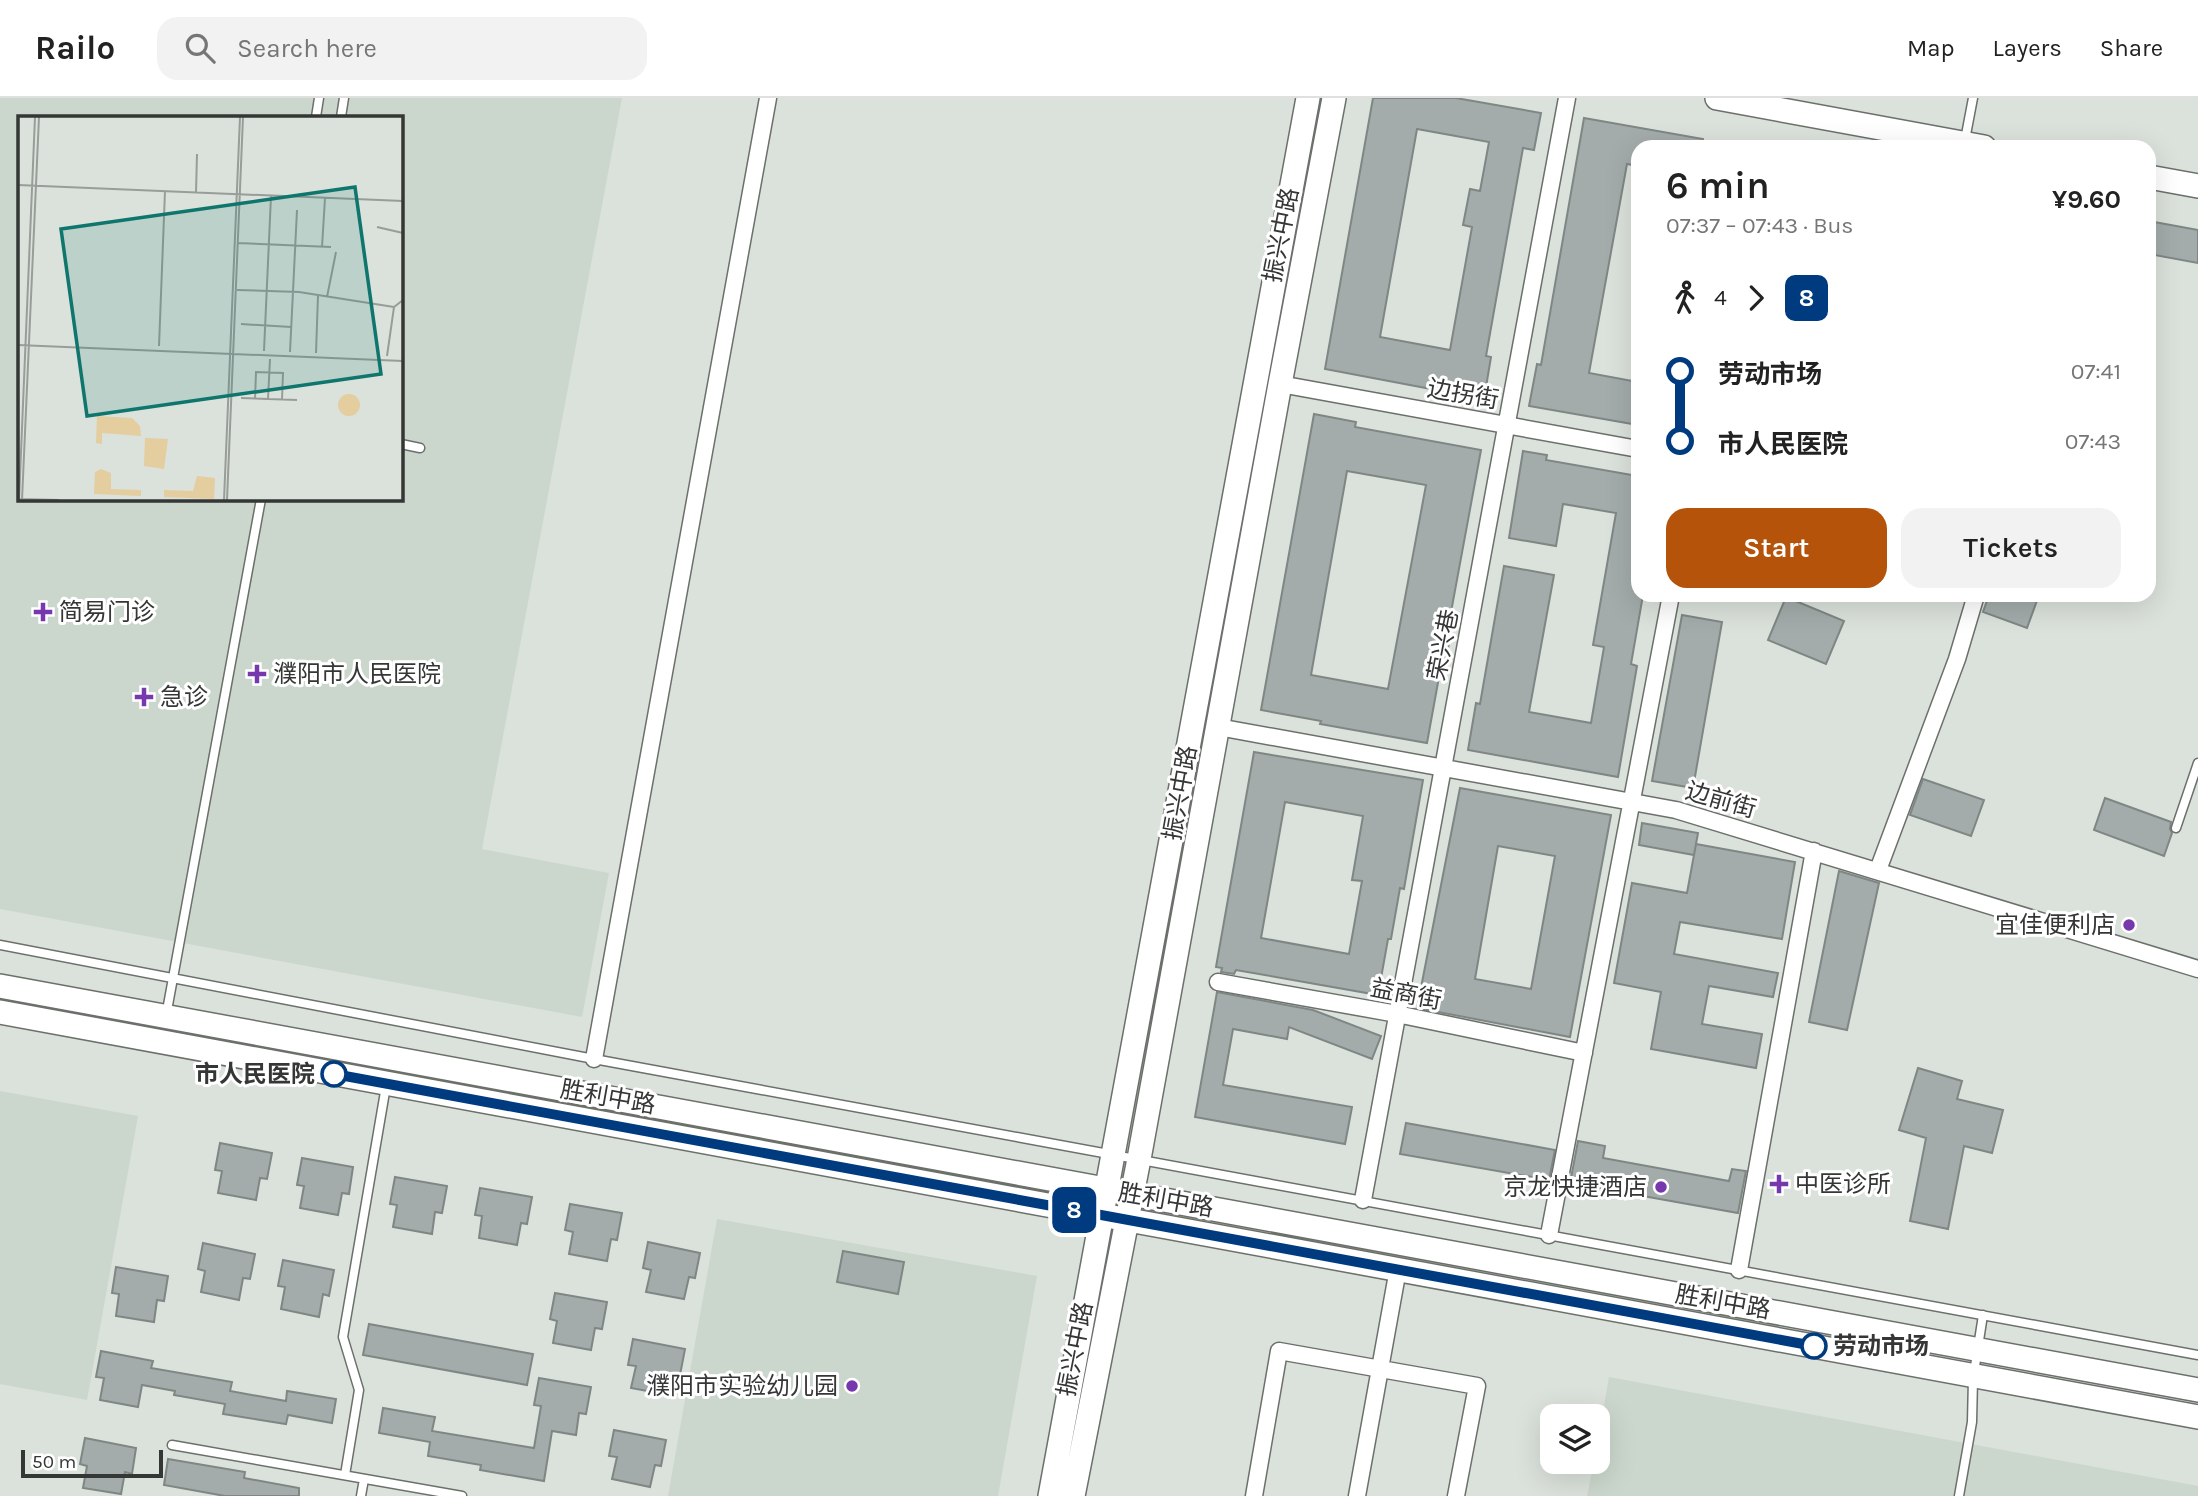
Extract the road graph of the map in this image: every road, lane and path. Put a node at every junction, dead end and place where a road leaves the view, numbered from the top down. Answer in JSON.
{"nodes":[{"id":1,"x":319,"y":98,"type":"edge"},
{"id":2,"x":344,"y":98,"type":"edge"},
{"id":3,"x":768,"y":98,"type":"edge"},
{"id":4,"x":1308,"y":98,"type":"edge"},
{"id":5,"x":1334,"y":98,"type":"edge"},
{"id":6,"x":1567,"y":98,"type":"edge"},
{"id":7,"x":1717,"y":98,"type":"edge"},
{"id":8,"x":1973,"y":98,"type":"edge"},
{"id":9,"x":316,"y":116,"type":"edge"},
{"id":10,"x":341,"y":116,"type":"edge"},
{"id":11,"x":1939,"y":140,"type":"edge"},
{"id":12,"x":1971,"y":140,"type":"edge"},
{"id":13,"x":2156,"y":178,"type":"edge"},
{"id":14,"x":2198,"y":186,"type":"edge"},
{"id":15,"x":1280,"y":384,"type":"junction"},
{"id":16,"x":1507,"y":425,"type":"junction"},
{"id":17,"x":402,"y":444,"type":"edge"},
{"id":18,"x":420,"y":447,"type":"dead end"},
{"id":19,"x":1631,"y":448,"type":"edge"},
{"id":20,"x":261,"y":500,"type":"edge"},
{"id":21,"x":1670,"y":602,"type":"edge"},
{"id":22,"x":1974,"y":602,"type":"edge"},
{"id":23,"x":1219,"y":727,"type":"junction"},
{"id":24,"x":2198,"y":763,"type":"edge"},
{"id":25,"x":1443,"y":768,"type":"junction"},
{"id":26,"x":1632,"y":802,"type":"junction"},
{"id":27,"x":2176,"y":828,"type":"dead end"},
{"id":28,"x":1814,"y":851,"type":"junction"},
{"id":29,"x":1878,"y":870,"type":"junction"},
{"id":30,"x":0,"y":945,"type":"edge"},
{"id":31,"x":2198,"y":969,"type":"edge"},
{"id":32,"x":173,"y":978,"type":"junction"},
{"id":33,"x":1218,"y":982,"type":"dead end"},
{"id":34,"x":0,"y":986,"type":"edge"},
{"id":35,"x":0,"y":1012,"type":"edge"},
{"id":36,"x":1398,"y":1014,"type":"junction"},
{"id":37,"x":166,"y":1016,"type":"junction"},
{"id":38,"x":1584,"y":1053,"type":"junction"},
{"id":39,"x":594,"y":1059,"type":"junction"},
{"id":40,"x":387,"y":1083,"type":"junction"},
{"id":41,"x":1113,"y":1154,"type":"junction"},
{"id":42,"x":1139,"y":1159,"type":"junction"},
{"id":43,"x":1106,"y":1189,"type":"junction"},
{"id":44,"x":1131,"y":1194,"type":"junction"},
{"id":45,"x":1363,"y":1200,"type":"junction"},
{"id":46,"x":1102,"y":1215,"type":"junction"},
{"id":47,"x":1127,"y":1219,"type":"junction"},
{"id":48,"x":1549,"y":1235,"type":"junction"},
{"id":49,"x":1398,"y":1269,"type":"junction"},
{"id":50,"x":1739,"y":1270,"type":"junction"},
{"id":51,"x":1983,"y":1315,"type":"junction"},
{"id":52,"x":1978,"y":1349,"type":"junction"},
{"id":53,"x":2198,"y":1355,"type":"edge"},
{"id":54,"x":1381,"y":1370,"type":"junction"},
{"id":55,"x":1974,"y":1375,"type":"junction"},
{"id":56,"x":2198,"y":1390,"type":"edge"},
{"id":57,"x":2198,"y":1417,"type":"edge"},
{"id":58,"x":172,"y":1445,"type":"dead end"},
{"id":59,"x":345,"y":1475,"type":"junction"},
{"id":60,"x":364,"y":1479,"type":"junction"},
{"id":61,"x":361,"y":1496,"type":"edge"},
{"id":62,"x":463,"y":1496,"type":"edge"},
{"id":63,"x":1050,"y":1496,"type":"edge"},
{"id":64,"x":1073,"y":1496,"type":"edge"},
{"id":65,"x":1254,"y":1496,"type":"edge"},
{"id":66,"x":1357,"y":1496,"type":"edge"},
{"id":67,"x":1457,"y":1496,"type":"edge"},
{"id":68,"x":1959,"y":1496,"type":"edge"}],
"edges":[{"from":1,"to":9,"type":"lane"},
{"from":2,"to":10,"type":"lane"},
{"from":3,"to":39,"type":"street"},
{"from":4,"to":41,"type":"main road","name":"振兴中路"},
{"from":5,"to":15,"type":"main road","name":"振兴中路"},
{"from":6,"to":16,"type":"street","name":"荣兴巷"},
{"from":7,"to":11,"type":"main road"},
{"from":8,"to":12,"type":"lane"},
{"from":13,"to":14,"type":"main road"},
{"from":15,"to":16,"type":"street","name":"边拐街"},
{"from":15,"to":23,"type":"main road","name":"振兴中路"},
{"from":16,"to":19,"type":"street","name":"边拐街"},
{"from":16,"to":25,"type":"street","name":"荣兴巷"},
{"from":17,"to":18,"type":"lane"},
{"from":20,"to":32,"type":"lane"},
{"from":21,"to":26,"type":"street"},
{"from":22,"to":29,"type":"street"},
{"from":23,"to":25,"type":"street","name":"边前街"},
{"from":23,"to":42,"type":"main road","name":"振兴中路"},
{"from":24,"to":27,"type":"lane"},
{"from":25,"to":26,"type":"street","name":"边前街"},
{"from":25,"to":36,"type":"street","name":"荣兴巷"},
{"from":26,"to":28,"type":"street","name":"边前街"},
{"from":26,"to":38,"type":"street"},
{"from":28,"to":29,"type":"street","name":"边前街"},
{"from":28,"to":50,"type":"street"},
{"from":29,"to":31,"type":"street","name":"边前街"},
{"from":30,"to":32,"type":"lane"},
{"from":32,"to":37,"type":"lane"},
{"from":32,"to":39,"type":"lane"},
{"from":33,"to":36,"type":"street","name":"益商街"},
{"from":34,"to":37,"type":"main road","name":"胜利中路"},
{"from":35,"to":40,"type":"main road","name":"胜利中路"},
{"from":36,"to":38,"type":"street","name":"益商街"},
{"from":36,"to":45,"type":"street","name":"荣兴巷"},
{"from":37,"to":43,"type":"main road","name":"胜利中路"},
{"from":38,"to":48,"type":"street"},
{"from":39,"to":41,"type":"lane"},
{"from":40,"to":46,"type":"main road","name":"胜利中路"},
{"from":40,"to":59,"type":"lane"},
{"from":41,"to":42,"type":"lane"},
{"from":41,"to":43,"type":"main road","name":"振兴中路"},
{"from":42,"to":44,"type":"main road","name":"振兴中路"},
{"from":42,"to":45,"type":"lane"},
{"from":43,"to":44,"type":"main road","name":"胜利中路"},
{"from":43,"to":46,"type":"main road","name":"振兴中路"},
{"from":44,"to":47,"type":"main road","name":"振兴中路"},
{"from":44,"to":52,"type":"main road","name":"胜利中路"},
{"from":45,"to":48,"type":"lane"},
{"from":46,"to":47,"type":"main road","name":"胜利中路"},
{"from":46,"to":63,"type":"main road","name":"振兴中路"},
{"from":47,"to":49,"type":"main road","name":"胜利中路"},
{"from":47,"to":64,"type":"main road","name":"振兴中路"},
{"from":48,"to":50,"type":"lane"},
{"from":49,"to":54,"type":"street"},
{"from":49,"to":55,"type":"main road","name":"胜利中路"},
{"from":50,"to":51,"type":"lane"},
{"from":51,"to":52,"type":"lane"},
{"from":51,"to":53,"type":"lane"},
{"from":52,"to":55,"type":"lane"},
{"from":52,"to":56,"type":"main road","name":"胜利中路"},
{"from":54,"to":65,"type":"street"},
{"from":54,"to":66,"type":"street"},
{"from":54,"to":67,"type":"street"},
{"from":55,"to":57,"type":"main road","name":"胜利中路"},
{"from":55,"to":68,"type":"lane"},
{"from":58,"to":59,"type":"lane"},
{"from":59,"to":60,"type":"lane"},
{"from":60,"to":61,"type":"lane"},
{"from":60,"to":62,"type":"lane"}]}
